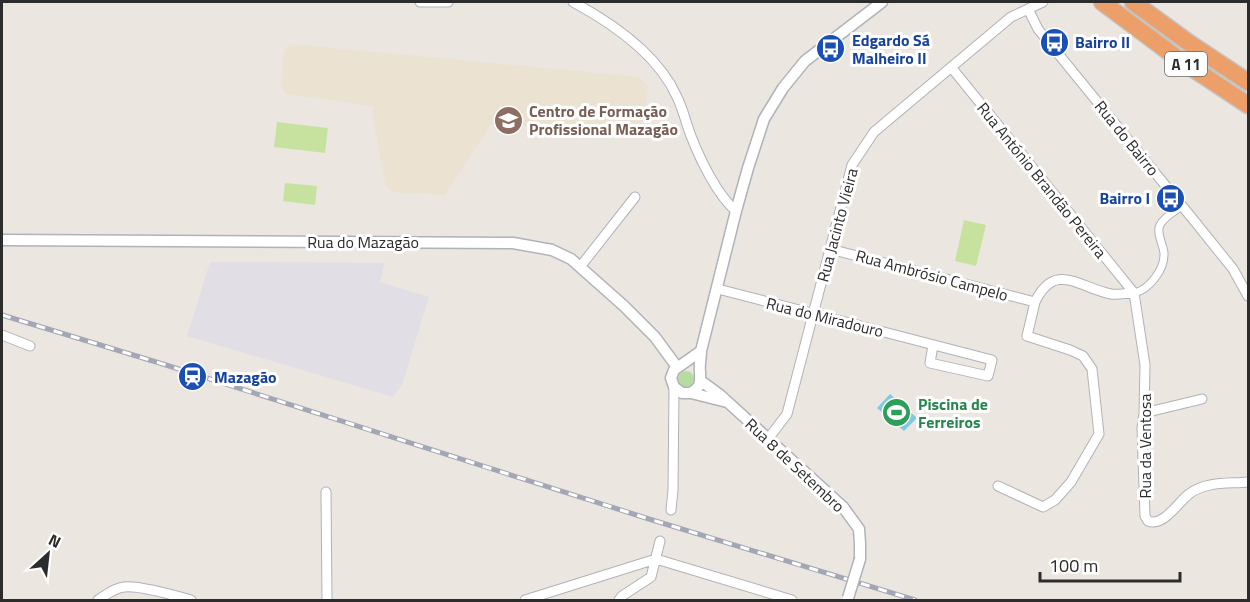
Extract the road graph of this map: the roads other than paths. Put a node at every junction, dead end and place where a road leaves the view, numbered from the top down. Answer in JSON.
{"nodes":[{"id":1,"x":420,"y":2,"type":"edge"},
{"id":2,"x":448,"y":2,"type":"edge"},
{"id":3,"x":573,"y":2,"type":"edge"},
{"id":4,"x":882,"y":2,"type":"edge"},
{"id":5,"x":1043,"y":2,"type":"edge"},
{"id":6,"x":1102,"y":2,"type":"edge"},
{"id":7,"x":1133,"y":2,"type":"edge"},
{"id":8,"x":1028,"y":9,"type":"junction"},
{"id":9,"x":951,"y":67,"type":"junction"},
{"id":10,"x":1248,"y":82,"type":"edge"},
{"id":11,"x":1248,"y":105,"type":"edge"},
{"id":12,"x":635,"y":197,"type":"dead end"},
{"id":13,"x":1182,"y":206,"type":"junction"},
{"id":14,"x":736,"y":211,"type":"junction"},
{"id":15,"x":2,"y":240,"type":"edge"},
{"id":16,"x":830,"y":249,"type":"junction"},
{"id":17,"x":580,"y":267,"type":"junction"},
{"id":18,"x":717,"y":290,"type":"junction"},
{"id":19,"x":1134,"y":293,"type":"junction"},
{"id":20,"x":1248,"y":296,"type":"edge"},
{"id":21,"x":1035,"y":302,"type":"junction"},
{"id":22,"x":813,"y":314,"type":"junction"},
{"id":23,"x":2,"y":335,"type":"edge"},
{"id":24,"x":933,"y":345,"type":"junction"},
{"id":25,"x":30,"y":346,"type":"dead end"},
{"id":26,"x":701,"y":351,"type":"junction"},
{"id":27,"x":681,"y":365,"type":"junction"},
{"id":28,"x":700,"y":377,"type":"junction"},
{"id":29,"x":674,"y":387,"type":"junction"},
{"id":30,"x":691,"y":393,"type":"junction"},
{"id":31,"x":1202,"y":399,"type":"dead end"},
{"id":32,"x":727,"y":402,"type":"junction"},
{"id":33,"x":1144,"y":413,"type":"junction"},
{"id":34,"x":768,"y":439,"type":"junction"},
{"id":35,"x":1248,"y":482,"type":"edge"},
{"id":36,"x":998,"y":486,"type":"dead end"},
{"id":37,"x":326,"y":492,"type":"dead end"},
{"id":38,"x":671,"y":510,"type":"dead end"},
{"id":39,"x":660,"y":541,"type":"dead end"},
{"id":40,"x":656,"y":559,"type":"junction"},
{"id":41,"x":170,"y":598,"type":"edge"},
{"id":42,"x":847,"y":599,"type":"edge"},
{"id":43,"x":98,"y":600,"type":"edge"},
{"id":44,"x":191,"y":600,"type":"edge"},
{"id":45,"x":327,"y":600,"type":"edge"},
{"id":46,"x":525,"y":600,"type":"edge"},
{"id":47,"x":619,"y":600,"type":"edge"},
{"id":48,"x":792,"y":600,"type":"edge"}],
"edges":[{"from":1,"to":2,"type":"street"},
{"from":3,"to":14,"type":"street"},
{"from":4,"to":14,"type":"street"},
{"from":5,"to":8,"type":"street","name":"Rua Jacinto Vieira"},
{"from":6,"to":11,"type":"highway","number":"A 11"},
{"from":7,"to":10,"type":"highway","number":"A 11"},
{"from":8,"to":9,"type":"street","name":"Rua Jacinto Vieira"},
{"from":8,"to":13,"type":"street","name":"Rua do Bairro"},
{"from":9,"to":16,"type":"street","name":"Rua Jacinto Vieira"},
{"from":9,"to":19,"type":"street","name":"Rua António Brandão Pereira"},
{"from":12,"to":17,"type":"street"},
{"from":13,"to":19,"type":"street"},
{"from":13,"to":20,"type":"street","name":"Rua do Bairro"},
{"from":14,"to":18,"type":"street"},
{"from":15,"to":17,"type":"street","name":"Rua do Mazagão"},
{"from":16,"to":21,"type":"street","name":"Rua Ambrósio Campelo"},
{"from":16,"to":22,"type":"street","name":"Rua Jacinto Vieira"},
{"from":17,"to":27,"type":"street","name":"Rua do Mazagão"},
{"from":18,"to":22,"type":"street","name":"Rua do Miradouro"},
{"from":18,"to":26,"type":"street"},
{"from":19,"to":21,"type":"street"},
{"from":19,"to":33,"type":"street","name":"Rua da Ventosa"},
{"from":21,"to":36,"type":"street"},
{"from":22,"to":24,"type":"street","name":"Rua do Miradouro"},
{"from":22,"to":34,"type":"street","name":"Rua Jacinto Vieira"},
{"from":23,"to":25,"type":"street"},
{"from":24,"to":24,"type":"street","name":"Rua do Miradouro"},
{"from":26,"to":27,"type":"street"},
{"from":26,"to":28,"type":"street"},
{"from":27,"to":28,"type":"street"},
{"from":27,"to":29,"type":"street"},
{"from":28,"to":30,"type":"street"},
{"from":28,"to":32,"type":"street","name":"Rua 8 de Setembro"},
{"from":29,"to":30,"type":"street"},
{"from":29,"to":38,"type":"street"},
{"from":30,"to":32,"type":"street","name":"Rua 8 de Setembro"},
{"from":31,"to":33,"type":"street"},
{"from":32,"to":34,"type":"street","name":"Rua 8 de Setembro"},
{"from":33,"to":35,"type":"street","name":"Rua da Ventosa"},
{"from":34,"to":42,"type":"street","name":"Rua 8 de Setembro","bridge":true},
{"from":37,"to":45,"type":"street"},
{"from":39,"to":40,"type":"street"},
{"from":40,"to":46,"type":"street"},
{"from":40,"to":47,"type":"street"},
{"from":40,"to":48,"type":"street"},
{"from":41,"to":43,"type":"street"},
{"from":41,"to":44,"type":"street"}]}
